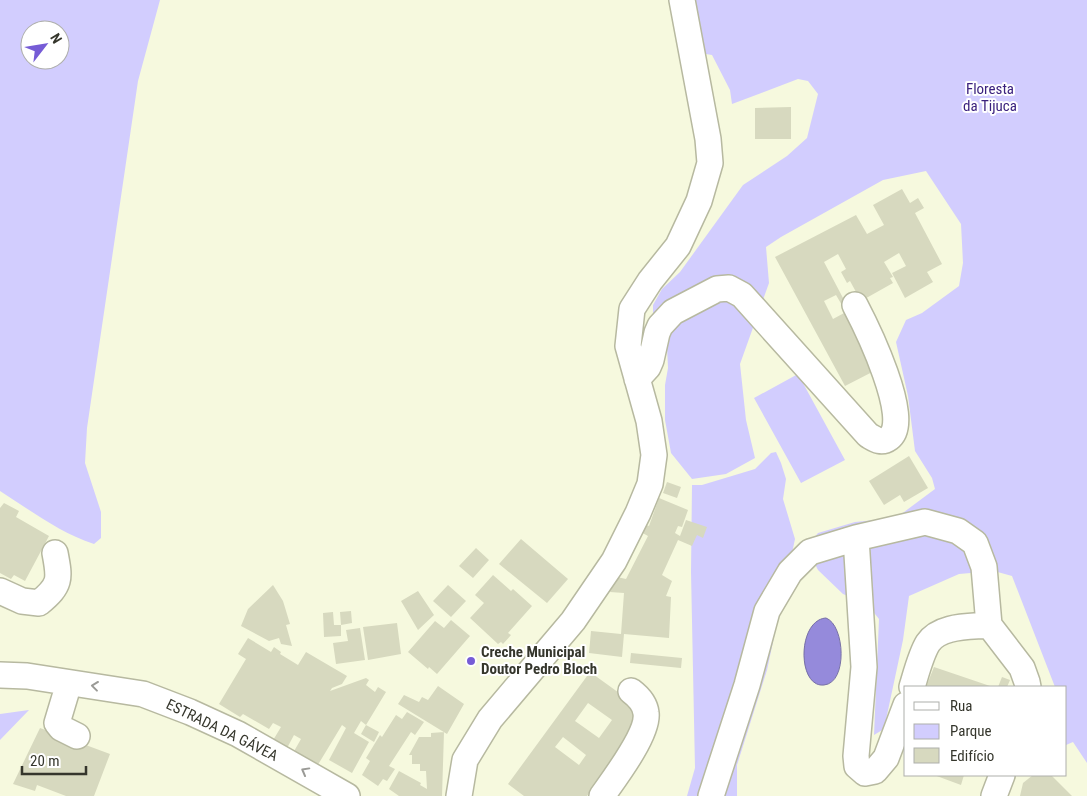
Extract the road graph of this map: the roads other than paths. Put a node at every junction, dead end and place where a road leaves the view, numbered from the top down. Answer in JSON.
{"nodes":[{"id":1,"x":682,"y":0,"type":"edge"},
{"id":2,"x":855,"y":305,"type":"dead end"},
{"id":3,"x":637,"y":379,"type":"junction"},
{"id":4,"x":856,"y":538,"type":"junction"},
{"id":5,"x":55,"y":553,"type":"dead end"},
{"id":6,"x":0,"y":591,"type":"edge"},
{"id":7,"x":989,"y":625,"type":"junction"},
{"id":8,"x":0,"y":675,"type":"edge"},
{"id":9,"x":69,"y":683,"type":"junction"},
{"id":10,"x":912,"y":686,"type":"edge"},
{"id":11,"x":1028,"y":686,"type":"edge"},
{"id":12,"x":632,"y":691,"type":"dead end"},
{"id":13,"x":904,"y":710,"type":"edge"},
{"id":14,"x":78,"y":736,"type":"dead end"},
{"id":15,"x":1002,"y":776,"type":"edge"},
{"id":16,"x":347,"y":796,"type":"edge"},
{"id":17,"x":460,"y":796,"type":"edge"},
{"id":18,"x":602,"y":796,"type":"edge"},
{"id":19,"x":711,"y":796,"type":"edge"},
{"id":20,"x":994,"y":796,"type":"edge"}],
"edges":[{"from":1,"to":3,"type":"street"},
{"from":2,"to":3,"type":"street"},
{"from":3,"to":17,"type":"street"},
{"from":4,"to":7,"type":"street"},
{"from":4,"to":13,"type":"street"},
{"from":4,"to":19,"type":"street"},
{"from":5,"to":6,"type":"street"},
{"from":7,"to":10,"type":"street"},
{"from":7,"to":11,"type":"street"},
{"from":8,"to":9,"type":"street","name":"ESTRADA DA GÁVEA"},
{"from":9,"to":14,"type":"street"},
{"from":16,"to":9,"type":"street","name":"ESTRADA DA GÁVEA","one_way":true},
{"from":12,"to":18,"type":"street"},
{"from":15,"to":20,"type":"street"}]}
